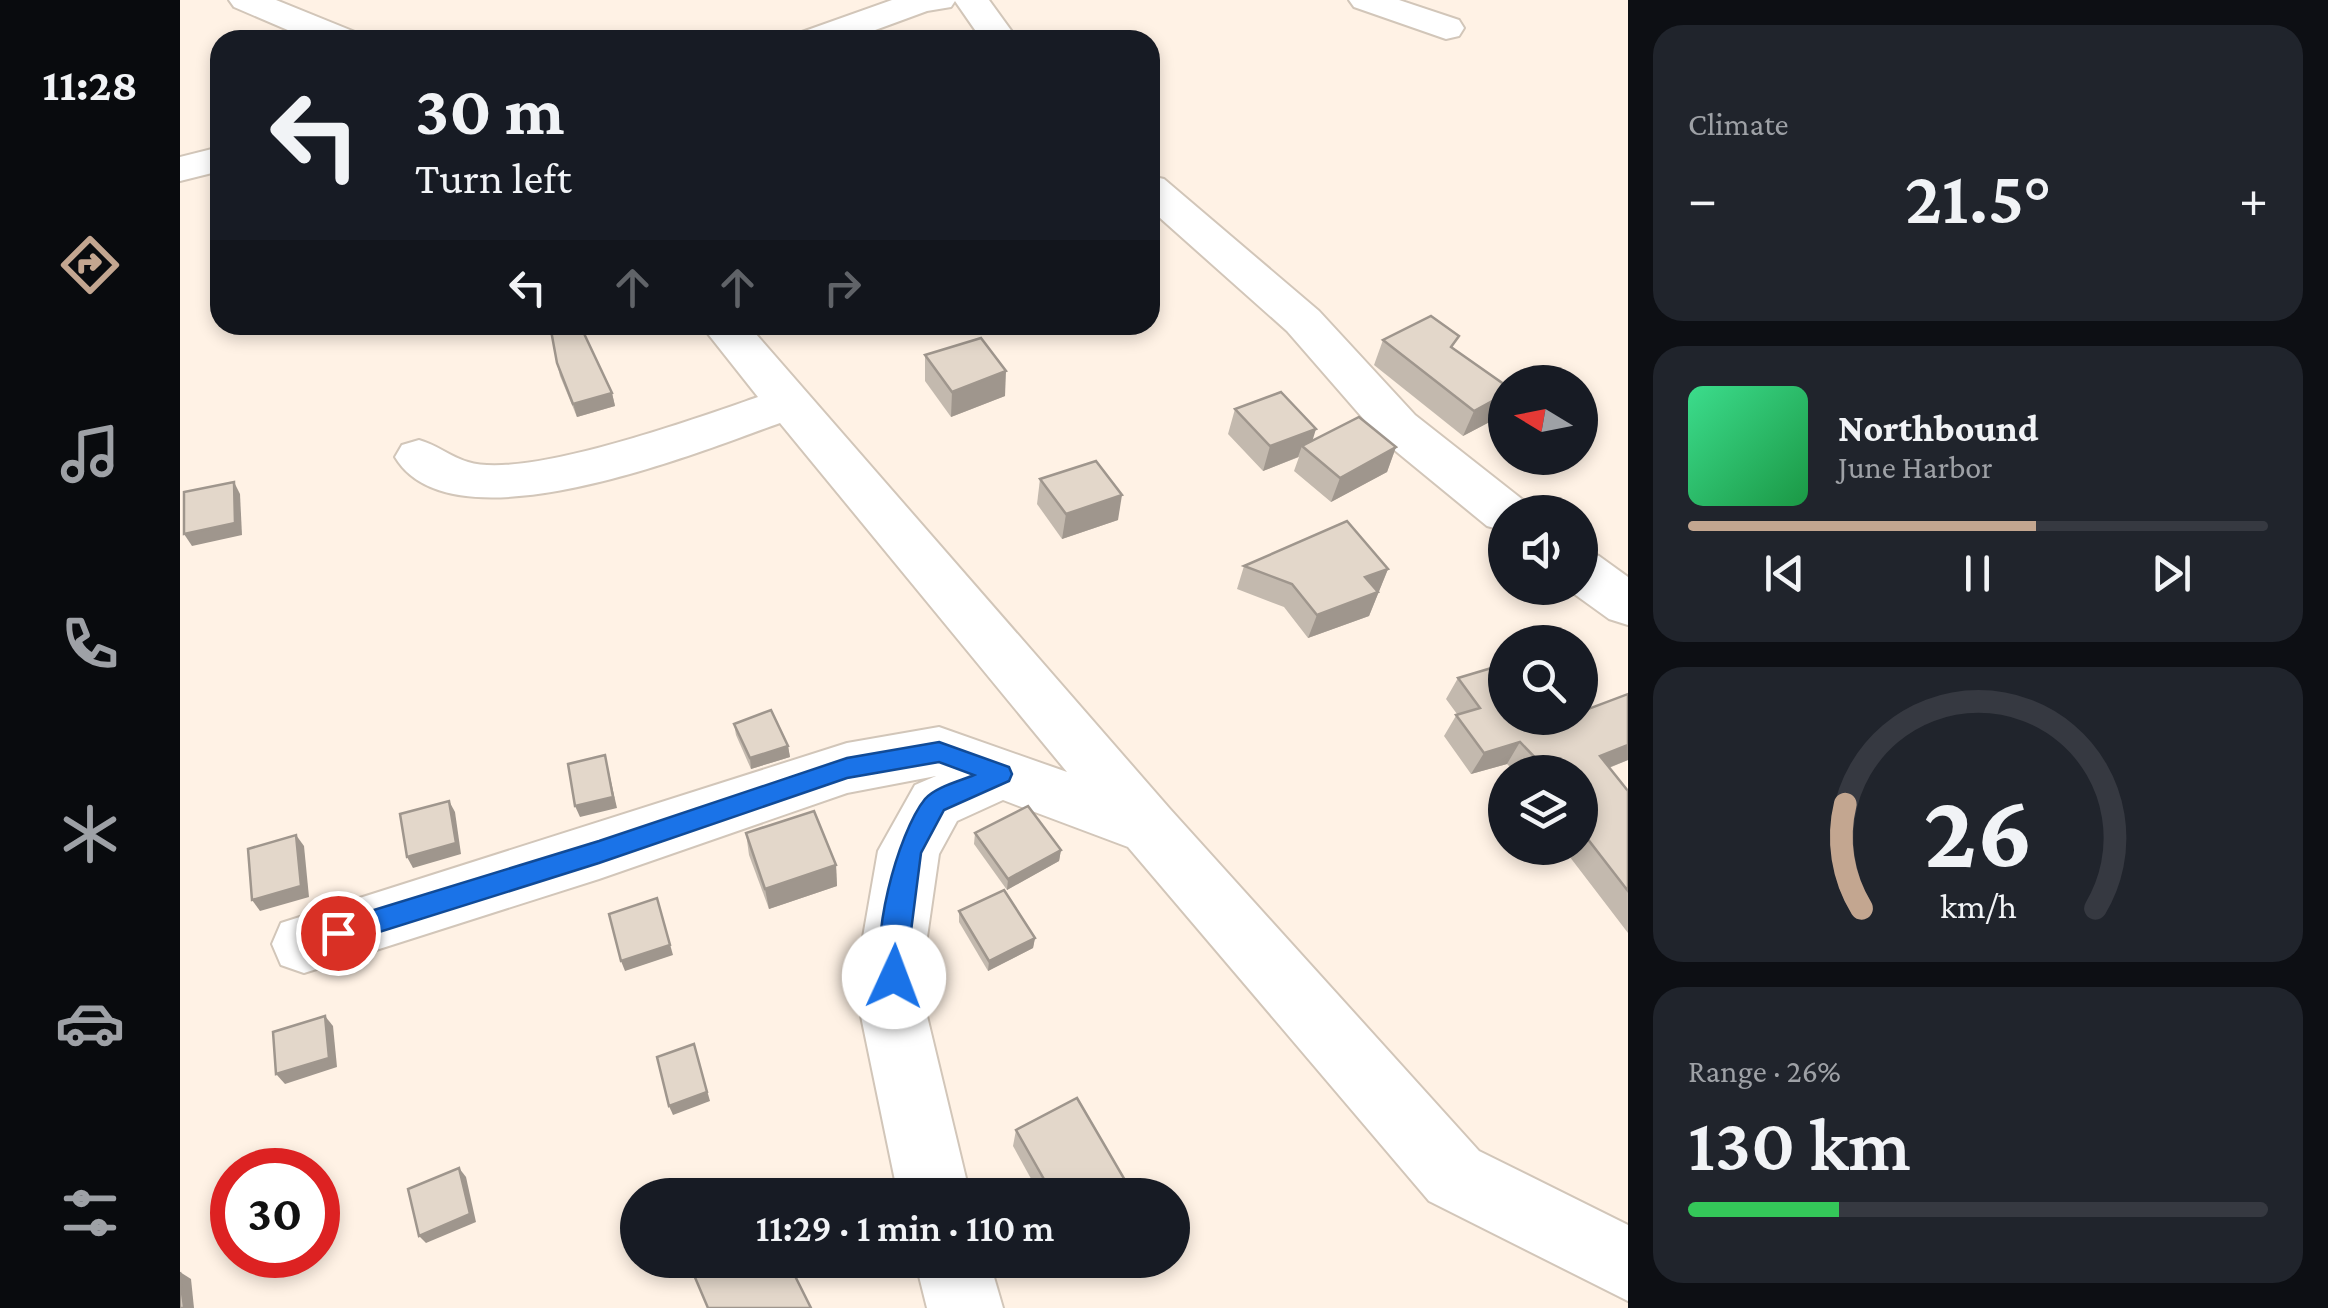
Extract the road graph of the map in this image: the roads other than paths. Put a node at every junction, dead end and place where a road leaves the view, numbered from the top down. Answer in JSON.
{"nodes":[{"id":1,"x":246,"y":0,"type":"edge"},
{"id":2,"x":969,"y":0,"type":"edge"},
{"id":3,"x":1366,"y":0,"type":"edge"},
{"id":4,"x":942,"y":16,"type":"edge"},
{"id":5,"x":1446,"y":28,"type":"dead end"},
{"id":6,"x":318,"y":30,"type":"edge"},
{"id":7,"x":843,"y":30,"type":"edge"},
{"id":8,"x":992,"y":30,"type":"edge"},
{"id":9,"x":210,"y":162,"type":"edge"},
{"id":10,"x":180,"y":169,"type":"edge"},
{"id":11,"x":1160,"y":197,"type":"edge"},
{"id":12,"x":731,"y":335,"type":"edge"},
{"id":13,"x":789,"y":403,"type":"junction"},
{"id":14,"x":419,"y":458,"type":"dead end"},
{"id":15,"x":1488,"y":499,"type":"edge"},
{"id":16,"x":1598,"y":583,"type":"edge"},
{"id":17,"x":1628,"y":605,"type":"edge"},
{"id":18,"x":1000,"y":774,"type":"junction"},
{"id":19,"x":1149,"y":828,"type":"junction"},
{"id":20,"x":304,"y":944,"type":"dead end"},
{"id":21,"x":930,"y":1178,"type":"edge"},
{"id":22,"x":1628,"y":1264,"type":"edge"},
{"id":23,"x":957,"y":1278,"type":"edge"},
{"id":24,"x":965,"y":1308,"type":"edge"}],
"edges":[{"from":1,"to":6,"type":"street"},
{"from":2,"to":4,"type":"street"},
{"from":2,"to":8,"type":"street"},
{"from":3,"to":5,"type":"street"},
{"from":4,"to":7,"type":"street"},
{"from":9,"to":10,"type":"street"},
{"from":11,"to":15,"type":"street"},
{"from":12,"to":13,"type":"street"},
{"from":13,"to":14,"type":"street"},
{"from":13,"to":19,"type":"street"},
{"from":16,"to":17,"type":"street"},
{"from":18,"to":19,"type":"street"},
{"from":18,"to":20,"type":"street"},
{"from":18,"to":21,"type":"street"},
{"from":19,"to":22,"type":"street"},
{"from":23,"to":24,"type":"street"}]}
